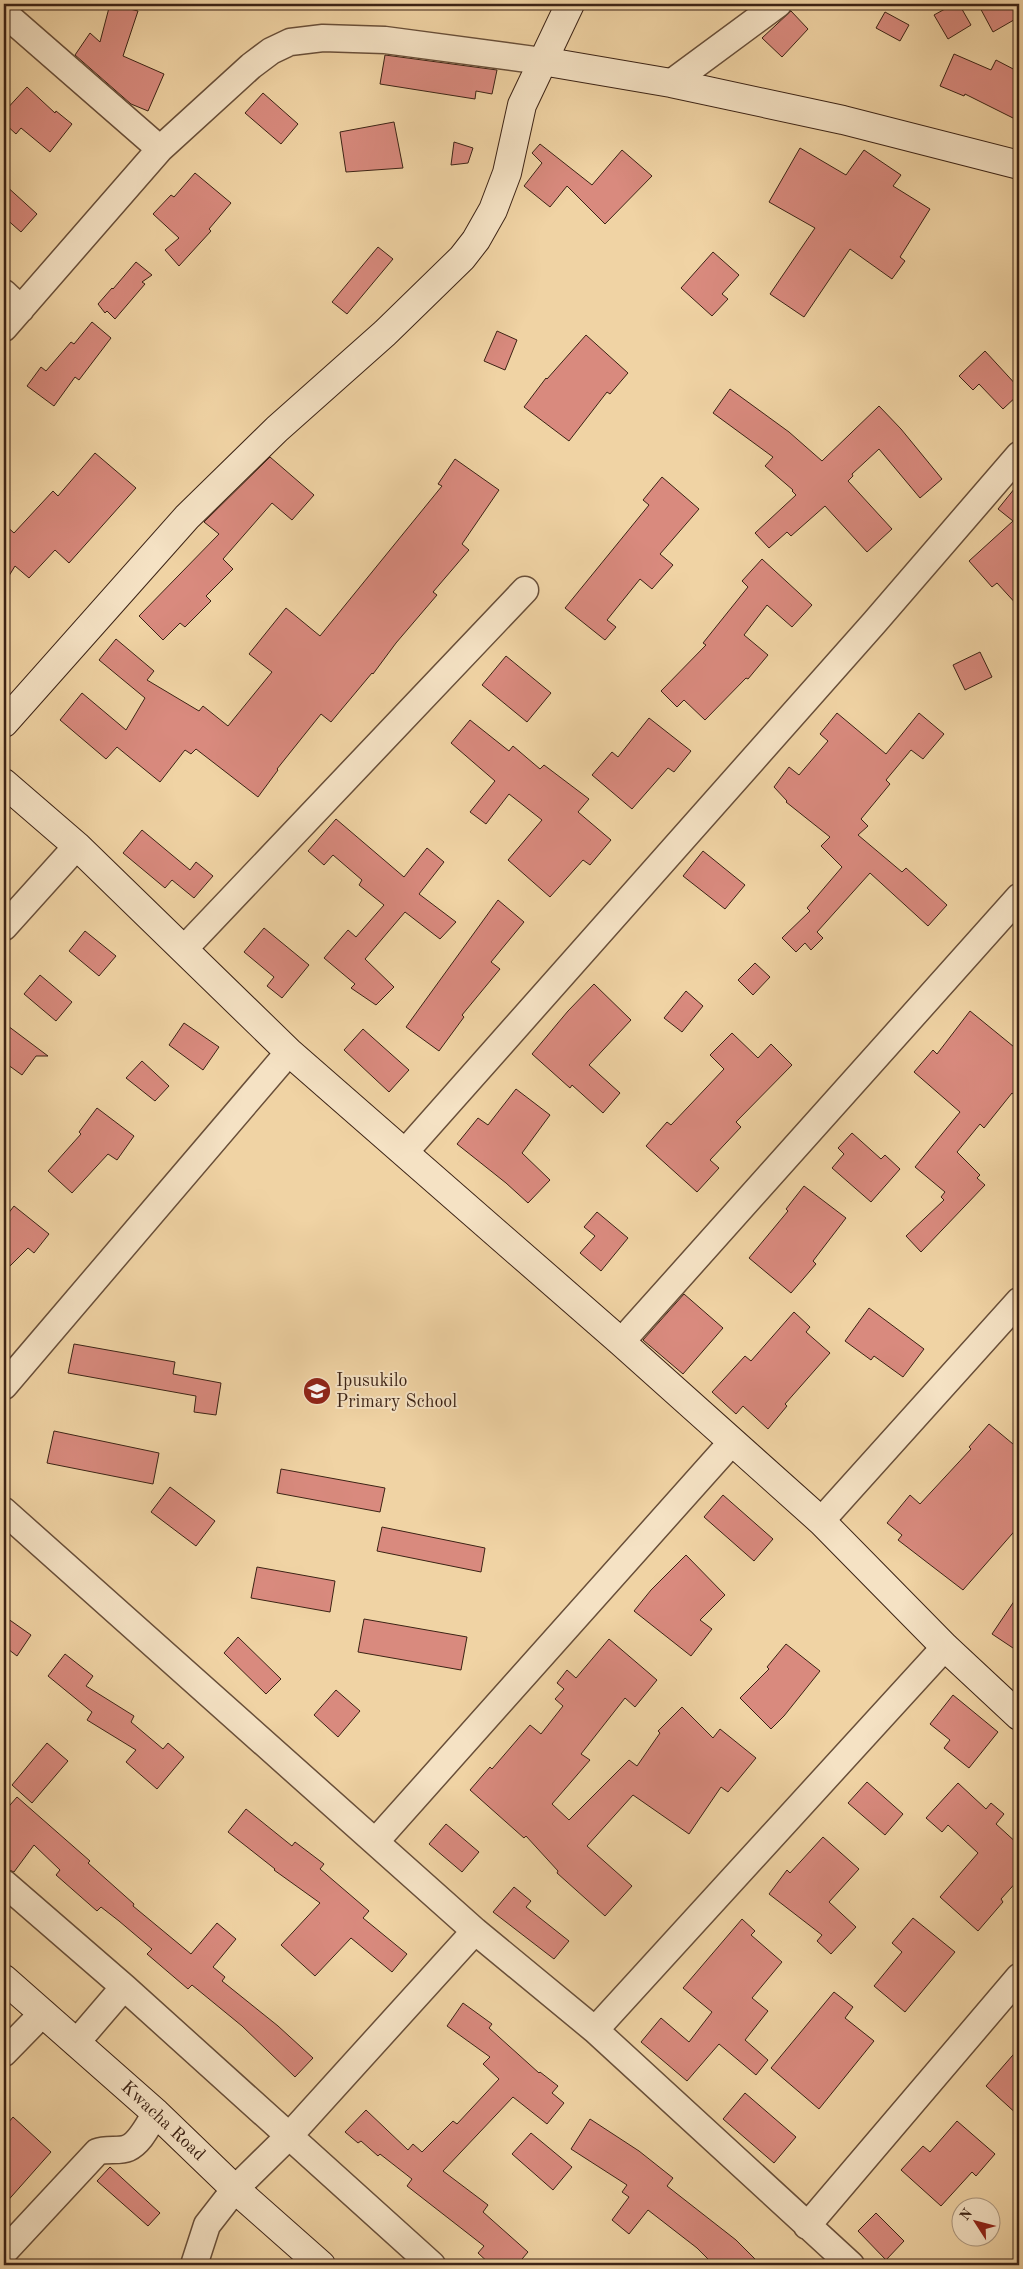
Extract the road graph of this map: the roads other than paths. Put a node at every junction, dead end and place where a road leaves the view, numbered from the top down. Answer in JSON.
{"nodes":[{"id":1,"x":570,"y":4,"type":"edge"},
{"id":2,"x":778,"y":4,"type":"edge"},
{"id":3,"x":4,"y":13,"type":"edge"},
{"id":4,"x":542,"y":61,"type":"junction"},
{"id":5,"x":671,"y":83,"type":"junction"},
{"id":6,"x":160,"y":149,"type":"junction"},
{"id":7,"x":1019,"y":166,"type":"edge"},
{"id":8,"x":12,"y":301,"type":"edge"},
{"id":9,"x":4,"y":328,"type":"edge"},
{"id":10,"x":1019,"y":456,"type":"edge"},
{"id":11,"x":525,"y":590,"type":"dead end"},
{"id":12,"x":4,"y":723,"type":"edge"},
{"id":13,"x":4,"y":783,"type":"edge"},
{"id":14,"x":77,"y":846,"type":"junction"},
{"id":15,"x":1019,"y":897,"type":"edge"},
{"id":16,"x":4,"y":927,"type":"edge"},
{"id":17,"x":184,"y":949,"type":"junction"},
{"id":18,"x":289,"y":1052,"type":"junction"},
{"id":19,"x":405,"y":1152,"type":"junction"},
{"id":20,"x":1019,"y":1301,"type":"edge"},
{"id":21,"x":621,"y":1342,"type":"junction"},
{"id":22,"x":4,"y":1386,"type":"edge"},
{"id":23,"x":732,"y":1442,"type":"junction"},
{"id":24,"x":4,"y":1511,"type":"edge"},
{"id":25,"x":821,"y":1521,"type":"junction"},
{"id":26,"x":945,"y":1647,"type":"junction"},
{"id":27,"x":1019,"y":1716,"type":"edge"},
{"id":28,"x":376,"y":1841,"type":"junction"},
{"id":29,"x":4,"y":1883,"type":"edge"},
{"id":30,"x":475,"y":1931,"type":"junction"},
{"id":31,"x":1019,"y":1977,"type":"edge"},
{"id":32,"x":4,"y":1979,"type":"edge"},
{"id":33,"x":124,"y":1987,"type":"junction"},
{"id":34,"x":43,"y":2013,"type":"junction"},
{"id":35,"x":595,"y":2030,"type":"junction"},
{"id":36,"x":76,"y":2043,"type":"junction"},
{"id":37,"x":4,"y":2053,"type":"edge"},
{"id":38,"x":156,"y":2113,"type":"junction"},
{"id":39,"x":290,"y":2136,"type":"junction"},
{"id":40,"x":235,"y":2189,"type":"junction"},
{"id":41,"x":806,"y":2226,"type":"junction"},
{"id":42,"x":4,"y":2252,"type":"edge"},
{"id":43,"x":194,"y":2265,"type":"edge"},
{"id":44,"x":321,"y":2265,"type":"edge"},
{"id":45,"x":432,"y":2265,"type":"edge"},
{"id":46,"x":851,"y":2265,"type":"edge"}],
"edges":[{"from":1,"to":4,"type":"street"},
{"from":2,"to":5,"type":"street"},
{"from":3,"to":6,"type":"street"},
{"from":4,"to":5,"type":"street"},
{"from":4,"to":6,"type":"street"},
{"from":4,"to":12,"type":"street"},
{"from":5,"to":7,"type":"street"},
{"from":6,"to":8,"type":"street"},
{"from":8,"to":9,"type":"street"},
{"from":10,"to":19,"type":"street"},
{"from":11,"to":17,"type":"street"},
{"from":13,"to":14,"type":"street"},
{"from":14,"to":16,"type":"street"},
{"from":14,"to":17,"type":"street"},
{"from":15,"to":21,"type":"street"},
{"from":17,"to":18,"type":"street"},
{"from":18,"to":19,"type":"street"},
{"from":18,"to":22,"type":"street"},
{"from":19,"to":21,"type":"street"},
{"from":20,"to":25,"type":"street"},
{"from":21,"to":23,"type":"street"},
{"from":23,"to":25,"type":"street"},
{"from":23,"to":28,"type":"street"},
{"from":24,"to":28,"type":"street"},
{"from":25,"to":26,"type":"street"},
{"from":26,"to":27,"type":"street"},
{"from":26,"to":35,"type":"street"},
{"from":28,"to":30,"type":"street"},
{"from":29,"to":33,"type":"street"},
{"from":30,"to":35,"type":"street"},
{"from":30,"to":39,"type":"street"},
{"from":31,"to":41,"type":"street"},
{"from":32,"to":34,"type":"street","name":"Kwacha Road"},
{"from":33,"to":36,"type":"street"},
{"from":33,"to":39,"type":"street"},
{"from":34,"to":36,"type":"street","name":"Kwacha Road"},
{"from":34,"to":37,"type":"street"},
{"from":35,"to":41,"type":"street"},
{"from":36,"to":38,"type":"street","name":"Kwacha Road"},
{"from":38,"to":40,"type":"street","name":"Kwacha Road"},
{"from":38,"to":42,"type":"street"},
{"from":39,"to":40,"type":"street"},
{"from":39,"to":45,"type":"street"},
{"from":40,"to":43,"type":"street"},
{"from":40,"to":44,"type":"street","name":"Kwacha Road"},
{"from":41,"to":46,"type":"street"}]}
